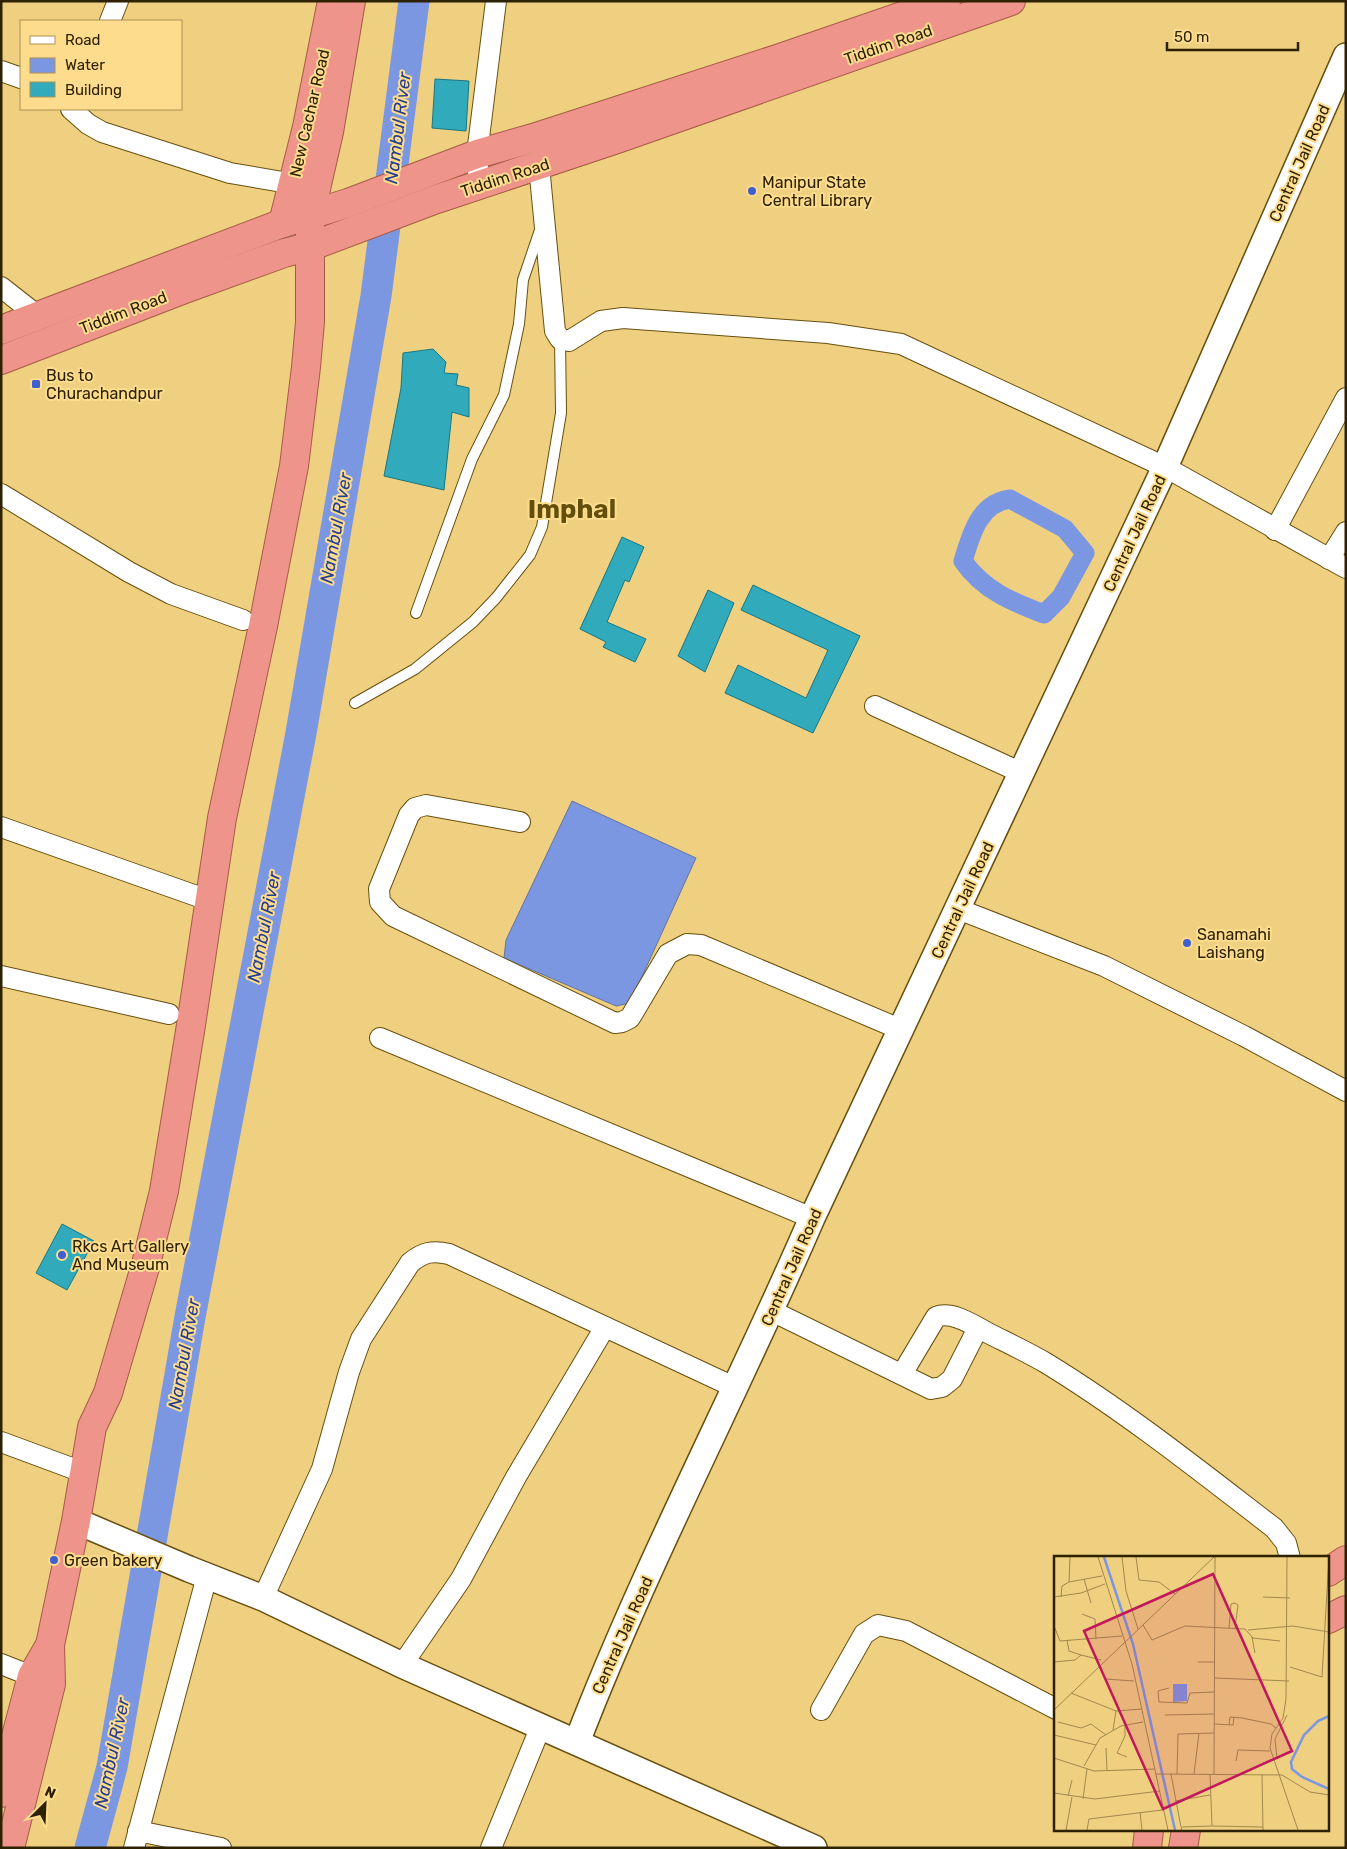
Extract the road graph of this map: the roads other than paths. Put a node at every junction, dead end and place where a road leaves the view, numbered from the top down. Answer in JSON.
{"nodes":[{"id":1,"x":118,"y":1,"type":"edge"},
{"id":2,"x":332,"y":1,"type":"edge"},
{"id":3,"x":351,"y":1,"type":"edge"},
{"id":4,"x":496,"y":1,"type":"edge"},
{"id":5,"x":1011,"y":1,"type":"edge"},
{"id":6,"x":935,"y":9,"type":"edge"},
{"id":7,"x":110,"y":20,"type":"edge"},
{"id":8,"x":1346,"y":56,"type":"edge"},
{"id":9,"x":1,"y":71,"type":"edge"},
{"id":10,"x":20,"y":78,"type":"edge"},
{"id":11,"x":73,"y":110,"type":"edge"},
{"id":12,"x":477,"y":154,"type":"junction"},
{"id":13,"x":538,"y":166,"type":"junction"},
{"id":14,"x":480,"y":185,"type":"junction"},
{"id":15,"x":304,"y":186,"type":"junction"},
{"id":16,"x":310,"y":215,"type":"junction"},
{"id":17,"x":544,"y":219,"type":"junction"},
{"id":18,"x":283,"y":223,"type":"junction"},
{"id":19,"x":318,"y":244,"type":"junction"},
{"id":20,"x":1,"y":287,"type":"edge"},
{"id":21,"x":38,"y":316,"type":"junction"},
{"id":22,"x":1,"y":330,"type":"edge"},
{"id":23,"x":560,"y":339,"type":"junction"},
{"id":24,"x":1,"y":360,"type":"edge"},
{"id":25,"x":1346,"y":398,"type":"edge"},
{"id":26,"x":1165,"y":467,"type":"junction"},
{"id":27,"x":1,"y":494,"type":"edge"},
{"id":28,"x":1275,"y":530,"type":"junction"},
{"id":29,"x":1346,"y":532,"type":"edge"},
{"id":30,"x":1338,"y":564,"type":"edge"},
{"id":31,"x":416,"y":613,"type":"dead end"},
{"id":32,"x":243,"y":620,"type":"dead end"},
{"id":33,"x":355,"y":703,"type":"dead end"},
{"id":34,"x":875,"y":706,"type":"dead end"},
{"id":35,"x":1022,"y":773,"type":"junction"},
{"id":36,"x":520,"y":822,"type":"dead end"},
{"id":37,"x":1,"y":827,"type":"edge"},
{"id":38,"x":208,"y":900,"type":"junction"},
{"id":39,"x":958,"y":909,"type":"junction"},
{"id":40,"x":1,"y":976,"type":"edge"},
{"id":41,"x":169,"y":1014,"type":"dead end"},
{"id":42,"x":902,"y":1030,"type":"junction"},
{"id":43,"x":380,"y":1038,"type":"dead end"},
{"id":44,"x":1346,"y":1091,"type":"edge"},
{"id":45,"x":812,"y":1218,"type":"junction"},
{"id":46,"x":772,"y":1311,"type":"junction"},
{"id":47,"x":605,"y":1327,"type":"junction"},
{"id":48,"x":978,"y":1328,"type":"junction"},
{"id":49,"x":902,"y":1374,"type":"junction"},
{"id":50,"x":736,"y":1388,"type":"junction"},
{"id":51,"x":1,"y":1442,"type":"edge"},
{"id":52,"x":85,"y":1473,"type":"junction"},
{"id":53,"x":76,"y":1521,"type":"junction"},
{"id":54,"x":1289,"y":1556,"type":"edge"},
{"id":55,"x":1346,"y":1560,"type":"edge"},
{"id":56,"x":1330,"y":1571,"type":"edge"},
{"id":57,"x":198,"y":1573,"type":"junction"},
{"id":58,"x":263,"y":1598,"type":"junction"},
{"id":59,"x":1346,"y":1610,"type":"edge"},
{"id":60,"x":1330,"y":1617,"type":"edge"},
{"id":61,"x":1,"y":1664,"type":"edge"},
{"id":62,"x":402,"y":1665,"type":"junction"},
{"id":63,"x":41,"y":1680,"type":"junction"},
{"id":64,"x":1054,"y":1708,"type":"edge"},
{"id":65,"x":821,"y":1710,"type":"dead end"},
{"id":66,"x":541,"y":1726,"type":"junction"},
{"id":67,"x":577,"y":1742,"type":"junction"},
{"id":68,"x":1,"y":1793,"type":"edge"},
{"id":69,"x":1149,"y":1832,"type":"edge"},
{"id":70,"x":1186,"y":1832,"type":"edge"},
{"id":71,"x":136,"y":1840,"type":"edge"},
{"id":72,"x":10,"y":1848,"type":"edge"},
{"id":73,"x":220,"y":1848,"type":"edge"},
{"id":74,"x":492,"y":1848,"type":"edge"},
{"id":75,"x":814,"y":1848,"type":"edge"},
{"id":76,"x":1147,"y":1848,"type":"edge"},
{"id":77,"x":1183,"y":1848,"type":"edge"}],
"edges":[{"from":1,"to":7,"type":"street"},
{"from":2,"to":15,"type":"highway","name":"New Cachar Road"},
{"from":3,"to":15,"type":"highway","name":"New Cachar Road"},
{"from":4,"to":12,"type":"street"},
{"from":5,"to":6,"type":"highway","name":"Tiddim Road"},
{"from":6,"to":12,"type":"highway","name":"Tiddim Road"},
{"from":6,"to":13,"type":"highway","name":"Tiddim Road"},
{"from":8,"to":26,"type":"street","name":"Central Jail Road"},
{"from":9,"to":10,"type":"street"},
{"from":11,"to":15,"type":"street"},
{"from":12,"to":14,"type":"street"},
{"from":12,"to":16,"type":"highway","name":"Tiddim Road"},
{"from":13,"to":14,"type":"highway","name":"Tiddim Road"},
{"from":13,"to":17,"type":"street"},
{"from":14,"to":19,"type":"highway","name":"Tiddim Road"},
{"from":15,"to":16,"type":"highway","name":"New Cachar Road"},
{"from":15,"to":18,"type":"highway","name":"New Cachar Road"},
{"from":16,"to":18,"type":"highway","name":"Tiddim Road"},
{"from":16,"to":19,"type":"highway","name":"New Cachar Road"},
{"from":17,"to":23,"type":"street"},
{"from":17,"to":31,"type":"lane"},
{"from":18,"to":21,"type":"highway","name":"Tiddim Road"},
{"from":19,"to":24,"type":"highway","name":"Tiddim Road"},
{"from":19,"to":38,"type":"highway","name":"New Cachar Road"},
{"from":20,"to":21,"type":"street"},
{"from":21,"to":22,"type":"highway","name":"Tiddim Road"},
{"from":23,"to":26,"type":"street"},
{"from":23,"to":33,"type":"lane"},
{"from":25,"to":28,"type":"street"},
{"from":26,"to":28,"type":"street"},
{"from":26,"to":35,"type":"street","name":"Central Jail Road"},
{"from":27,"to":32,"type":"street"},
{"from":28,"to":30,"type":"street"},
{"from":29,"to":30,"type":"street"},
{"from":34,"to":35,"type":"street"},
{"from":35,"to":39,"type":"street","name":"Central Jail Road"},
{"from":36,"to":42,"type":"street"},
{"from":37,"to":38,"type":"street"},
{"from":38,"to":52,"type":"highway","name":"New Cachar Road"},
{"from":39,"to":42,"type":"street","name":"Central Jail Road"},
{"from":39,"to":44,"type":"street"},
{"from":40,"to":41,"type":"street"},
{"from":42,"to":45,"type":"street","name":"Central Jail Road"},
{"from":43,"to":45,"type":"street"},
{"from":45,"to":46,"type":"street","name":"Central Jail Road"},
{"from":46,"to":49,"type":"street"},
{"from":46,"to":50,"type":"street","name":"Central Jail Road"},
{"from":47,"to":50,"type":"street"},
{"from":47,"to":58,"type":"street"},
{"from":47,"to":62,"type":"street"},
{"from":48,"to":49,"type":"street"},
{"from":48,"to":49,"type":"street"},
{"from":48,"to":54,"type":"street"},
{"from":50,"to":67,"type":"street","name":"Central Jail Road"},
{"from":51,"to":52,"type":"street"},
{"from":52,"to":53,"type":"highway","name":"New Cachar Road"},
{"from":53,"to":57,"type":"street"},
{"from":53,"to":63,"type":"highway","name":"New Cachar Road"},
{"from":55,"to":56,"type":"highway"},
{"from":57,"to":58,"type":"street"},
{"from":57,"to":71,"type":"street"},
{"from":58,"to":62,"type":"street"},
{"from":59,"to":60,"type":"highway"},
{"from":61,"to":63,"type":"street"},
{"from":62,"to":66,"type":"street"},
{"from":63,"to":68,"type":"highway"},
{"from":63,"to":72,"type":"highway"},
{"from":64,"to":65,"type":"street"},
{"from":66,"to":67,"type":"street"},
{"from":66,"to":74,"type":"street"},
{"from":67,"to":75,"type":"street"},
{"from":69,"to":76,"type":"highway"},
{"from":70,"to":77,"type":"highway"},
{"from":71,"to":73,"type":"street"}]}
